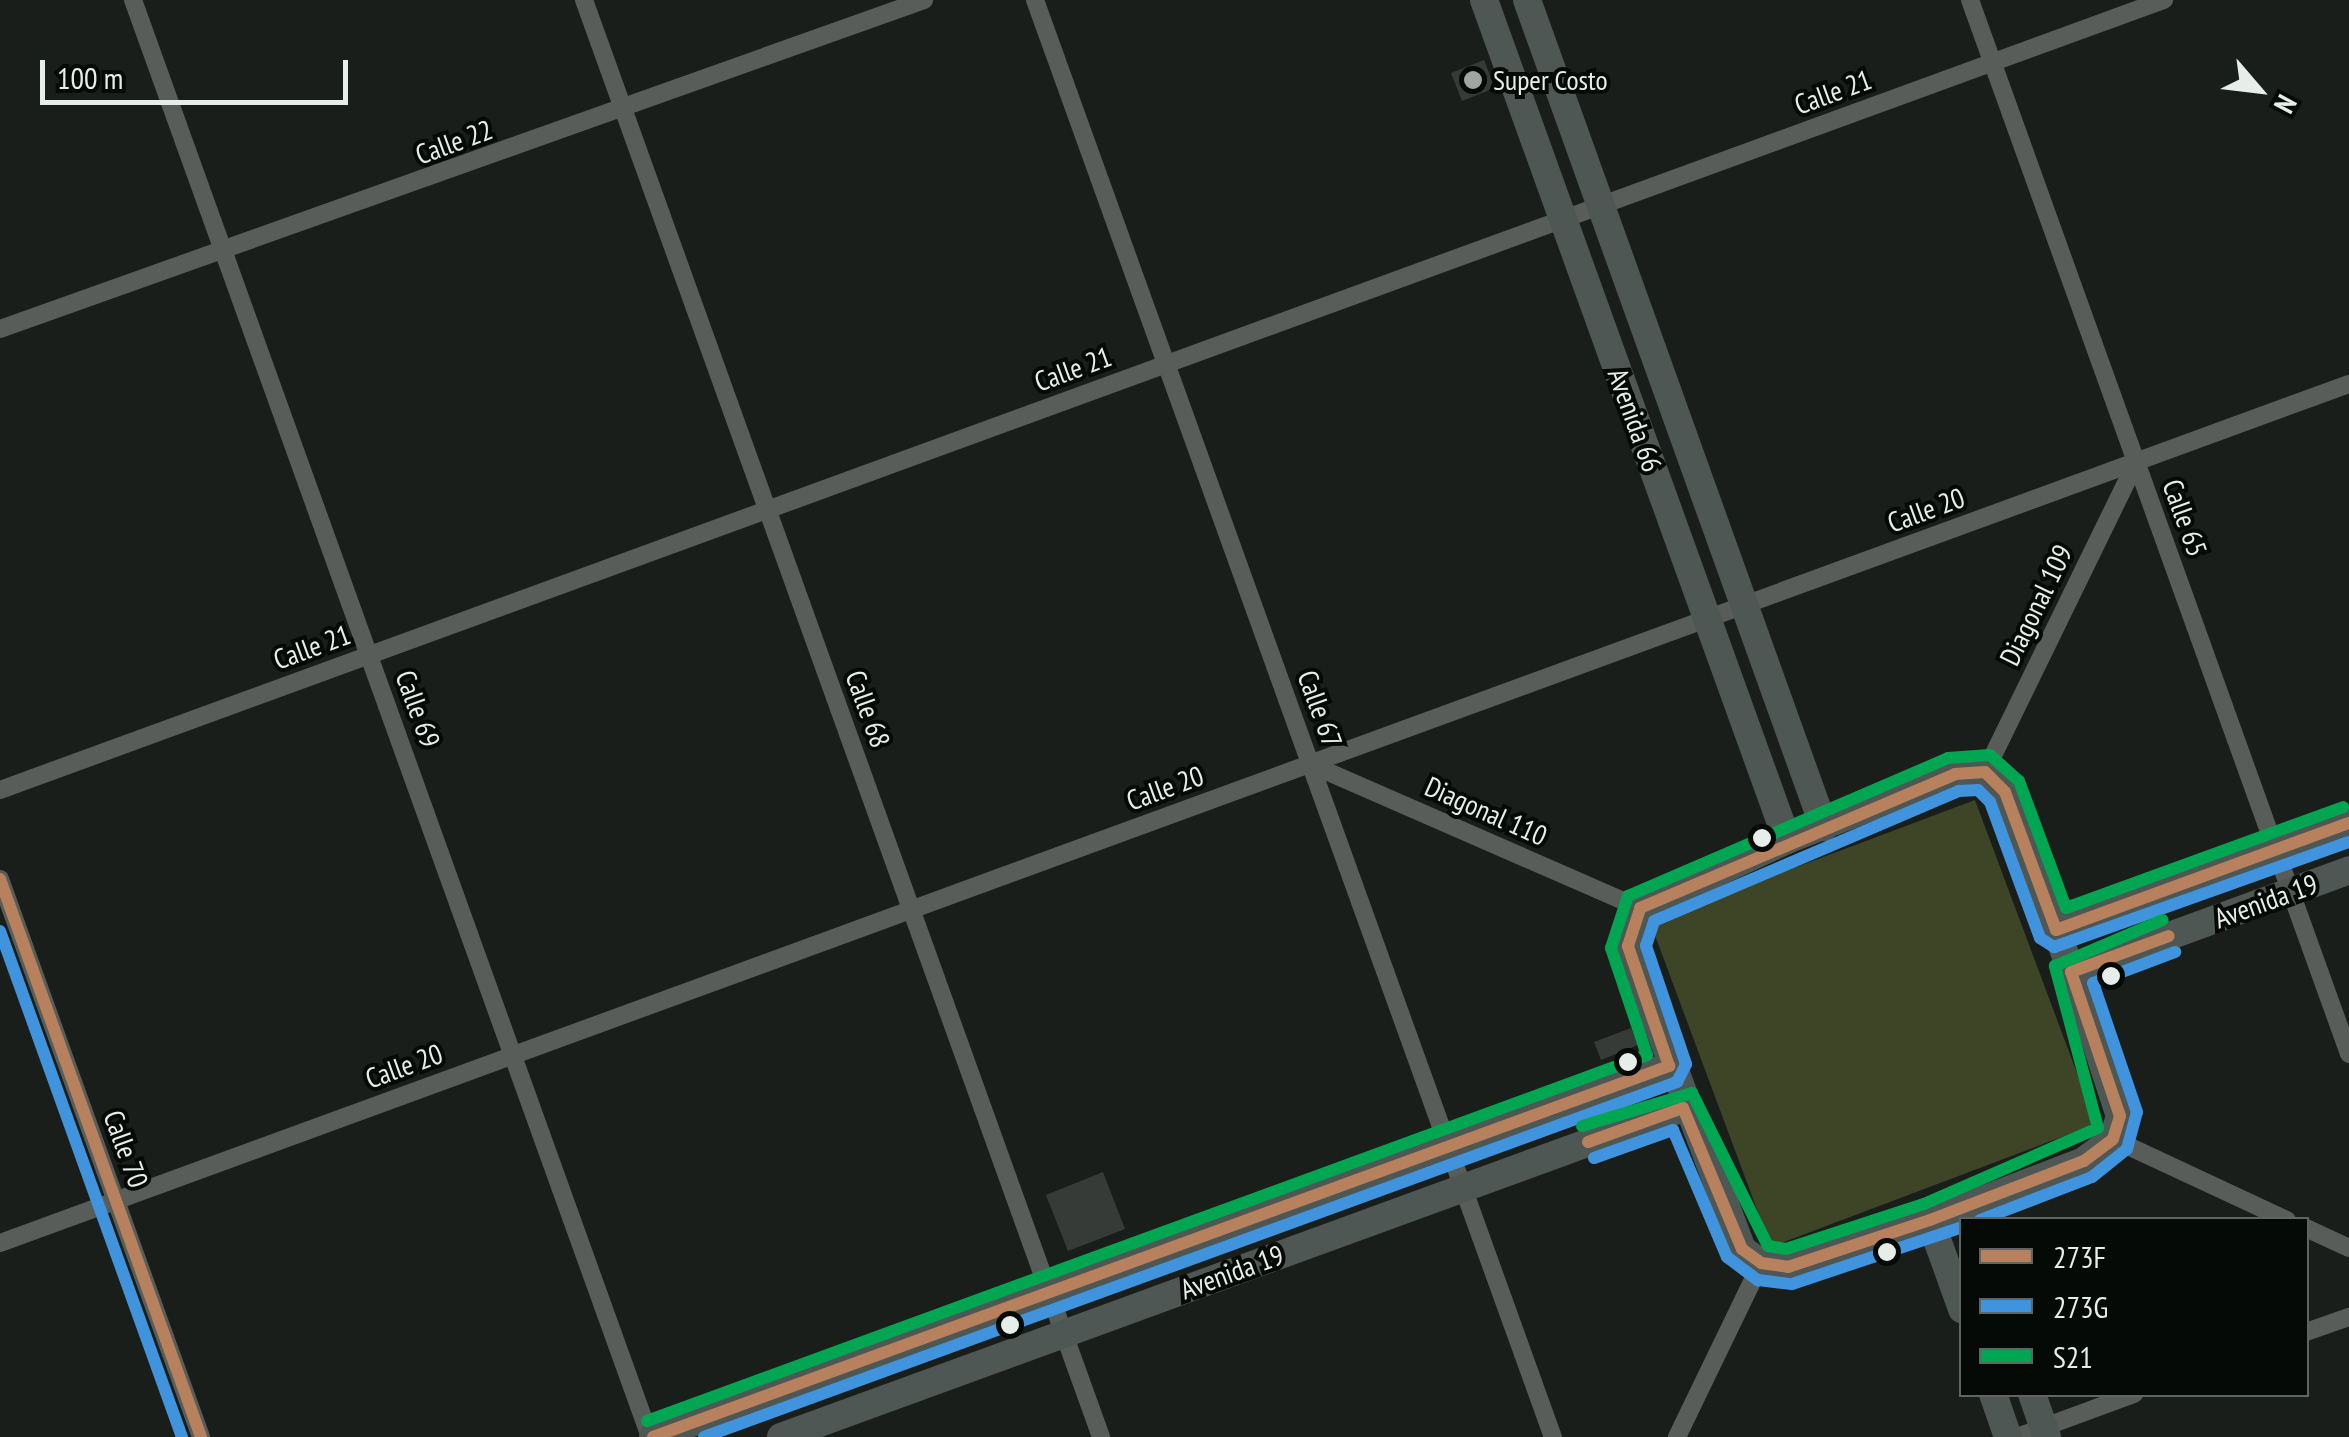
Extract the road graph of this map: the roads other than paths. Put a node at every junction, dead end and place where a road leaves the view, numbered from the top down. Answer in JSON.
{"nodes":[{"id":1,"x":133,"y":0,"type":"edge"},
{"id":2,"x":584,"y":0,"type":"edge"},
{"id":3,"x":924,"y":0,"type":"edge"},
{"id":4,"x":1035,"y":0,"type":"edge"},
{"id":5,"x":1484,"y":0,"type":"edge"},
{"id":6,"x":1526,"y":0,"type":"edge"},
{"id":7,"x":1970,"y":0,"type":"edge"},
{"id":8,"x":2164,"y":0,"type":"edge"},
{"id":9,"x":1992,"y":63,"type":"junction"},
{"id":10,"x":623,"y":110,"type":"junction"},
{"id":11,"x":1601,"y":206,"type":"junction"},
{"id":12,"x":1563,"y":220,"type":"junction"},
{"id":13,"x":225,"y":255,"type":"junction"},
{"id":14,"x":0,"y":329,"type":"edge"},
{"id":15,"x":1166,"y":364,"type":"junction"},
{"id":16,"x":2349,"y":384,"type":"edge"},
{"id":17,"x":2136,"y":462,"type":"junction"},
{"id":18,"x":767,"y":510,"type":"junction"},
{"id":19,"x":1744,"y":606,"type":"junction"},
{"id":20,"x":1707,"y":619,"type":"junction"},
{"id":21,"x":369,"y":656,"type":"junction"},
{"id":22,"x":1310,"y":764,"type":"junction"},
{"id":23,"x":1985,"y":772,"type":"junction"},
{"id":24,"x":0,"y":790,"type":"edge"},
{"id":25,"x":2349,"y":823,"type":"edge"},
{"id":26,"x":1824,"y":827,"type":"junction"},
{"id":27,"x":1787,"y":840,"type":"junction"},
{"id":28,"x":2276,"y":850,"type":"junction"},
{"id":29,"x":2349,"y":870,"type":"edge"},
{"id":30,"x":0,"y":879,"type":"edge"},
{"id":31,"x":2291,"y":892,"type":"junction"},
{"id":32,"x":1640,"y":908,"type":"junction"},
{"id":33,"x":911,"y":910,"type":"junction"},
{"id":34,"x":2056,"y":930,"type":"junction"},
{"id":35,"x":2071,"y":972,"type":"junction"},
{"id":36,"x":2349,"y":1054,"type":"edge"},
{"id":37,"x":513,"y":1056,"type":"junction"},
{"id":38,"x":1669,"y":1066,"type":"junction"},
{"id":39,"x":1684,"y":1108,"type":"junction"},
{"id":40,"x":2113,"y":1139,"type":"junction"},
{"id":41,"x":1448,"y":1147,"type":"junction"},
{"id":42,"x":1463,"y":1188,"type":"junction"},
{"id":43,"x":116,"y":1201,"type":"junction"},
{"id":44,"x":1967,"y":1214,"type":"edge"},
{"id":45,"x":2281,"y":1217,"type":"edge"},
{"id":46,"x":1930,"y":1220,"type":"junction"},
{"id":47,"x":2309,"y":1229,"type":"edge"},
{"id":48,"x":0,"y":1243,"type":"edge"},
{"id":49,"x":2349,"y":1248,"type":"edge"},
{"id":50,"x":1760,"y":1264,"type":"junction"},
{"id":51,"x":1049,"y":1292,"type":"junction"},
{"id":52,"x":1959,"y":1300,"type":"edge"},
{"id":53,"x":2349,"y":1316,"type":"edge"},
{"id":54,"x":2309,"y":1331,"type":"edge"},
{"id":55,"x":1064,"y":1334,"type":"junction"},
{"id":56,"x":1993,"y":1397,"type":"edge"},
{"id":57,"x":2033,"y":1397,"type":"edge"},
{"id":58,"x":2127,"y":1397,"type":"edge"},
{"id":59,"x":2046,"y":1432,"type":"edge"},
{"id":60,"x":201,"y":1437,"type":"edge"},
{"id":61,"x":652,"y":1437,"type":"edge"},
{"id":62,"x":781,"y":1437,"type":"edge"},
{"id":63,"x":1101,"y":1437,"type":"edge"},
{"id":64,"x":1553,"y":1437,"type":"edge"},
{"id":65,"x":1678,"y":1437,"type":"edge"},
{"id":66,"x":2008,"y":1437,"type":"edge"},
{"id":67,"x":2017,"y":1437,"type":"edge"}],
"edges":[{"from":1,"to":13,"type":"street","name":"Calle 69"},
{"from":2,"to":10,"type":"street","name":"Calle 68"},
{"from":3,"to":10,"type":"street","name":"Calle 22"},
{"from":4,"to":15,"type":"street","name":"Calle 67"},
{"from":5,"to":12,"type":"main road","name":"Avenida 66"},
{"from":6,"to":11,"type":"main road","name":"Avenida 66"},
{"from":7,"to":9,"type":"street","name":"Calle 65"},
{"from":8,"to":9,"type":"street","name":"Calle 21"},
{"from":9,"to":11,"type":"street","name":"Calle 21"},
{"from":9,"to":17,"type":"street","name":"Calle 65"},
{"from":10,"to":13,"type":"street","name":"Calle 22"},
{"from":10,"to":18,"type":"street","name":"Calle 68"},
{"from":11,"to":12,"type":"street","name":"Calle 21"},
{"from":11,"to":19,"type":"main road","name":"Avenida 66"},
{"from":12,"to":15,"type":"street","name":"Calle 21"},
{"from":12,"to":20,"type":"main road","name":"Avenida 66"},
{"from":13,"to":14,"type":"street","name":"Calle 22"},
{"from":13,"to":21,"type":"street","name":"Calle 69"},
{"from":15,"to":18,"type":"street","name":"Calle 21"},
{"from":15,"to":22,"type":"street","name":"Calle 67"},
{"from":16,"to":17,"type":"street","name":"Calle 20"},
{"from":17,"to":19,"type":"street","name":"Calle 20"},
{"from":17,"to":23,"type":"street","name":"Diagonal 109"},
{"from":17,"to":28,"type":"street","name":"Calle 65"},
{"from":18,"to":21,"type":"street","name":"Calle 21"},
{"from":18,"to":33,"type":"street","name":"Calle 68"},
{"from":19,"to":20,"type":"street","name":"Calle 20"},
{"from":19,"to":26,"type":"main road","name":"Avenida 66"},
{"from":20,"to":22,"type":"street","name":"Calle 20"},
{"from":20,"to":27,"type":"main road","name":"Avenida 66"},
{"from":21,"to":24,"type":"street","name":"Calle 21"},
{"from":21,"to":37,"type":"street","name":"Calle 69"},
{"from":22,"to":32,"type":"street","name":"Diagonal 110"},
{"from":22,"to":33,"type":"street","name":"Calle 20"},
{"from":22,"to":41,"type":"street","name":"Calle 67"},
{"from":23,"to":26,"type":"main road"},
{"from":23,"to":34,"type":"main road"},
{"from":25,"to":28,"type":"main road","name":"Avenida 19"},
{"from":26,"to":27,"type":"main road"},
{"from":27,"to":32,"type":"main road"},
{"from":28,"to":31,"type":"street","name":"Calle 65"},
{"from":28,"to":34,"type":"main road","name":"Avenida 19"},
{"from":29,"to":31,"type":"main road","name":"Avenida 19"},
{"from":30,"to":43,"type":"street","name":"Calle 70"},
{"from":31,"to":35,"type":"main road","name":"Avenida 19"},
{"from":31,"to":36,"type":"street","name":"Calle 65"},
{"from":32,"to":38,"type":"main road"},
{"from":33,"to":37,"type":"street","name":"Calle 20"},
{"from":33,"to":51,"type":"street","name":"Calle 68"},
{"from":34,"to":35,"type":"main road"},
{"from":35,"to":40,"type":"main road"},
{"from":37,"to":43,"type":"street","name":"Calle 20"},
{"from":37,"to":61,"type":"street","name":"Calle 69"},
{"from":38,"to":39,"type":"main road"},
{"from":38,"to":41,"type":"main road","name":"Avenida 19"},
{"from":39,"to":42,"type":"main road","name":"Avenida 19"},
{"from":39,"to":50,"type":"main road"},
{"from":40,"to":44,"type":"main road"},
{"from":40,"to":45,"type":"street"},
{"from":41,"to":42,"type":"street","name":"Calle 67"},
{"from":41,"to":51,"type":"main road","name":"Avenida 19"},
{"from":42,"to":55,"type":"main road","name":"Avenida 19"},
{"from":42,"to":64,"type":"street","name":"Calle 67"},
{"from":43,"to":48,"type":"street","name":"Calle 20"},
{"from":43,"to":60,"type":"street","name":"Calle 70"},
{"from":44,"to":46,"type":"main road"},
{"from":46,"to":50,"type":"main road"},
{"from":46,"to":52,"type":"main road"},
{"from":47,"to":49,"type":"street"},
{"from":50,"to":65,"type":"street"},
{"from":51,"to":55,"type":"street","name":"Calle 68"},
{"from":51,"to":61,"type":"main road","name":"Avenida 19"},
{"from":53,"to":54,"type":"street"},
{"from":55,"to":62,"type":"main road","name":"Avenida 19"},
{"from":55,"to":63,"type":"street","name":"Calle 68"},
{"from":56,"to":66,"type":"main road"},
{"from":57,"to":59,"type":"main road"},
{"from":58,"to":59,"type":"street"},
{"from":59,"to":67,"type":"street"}]}
